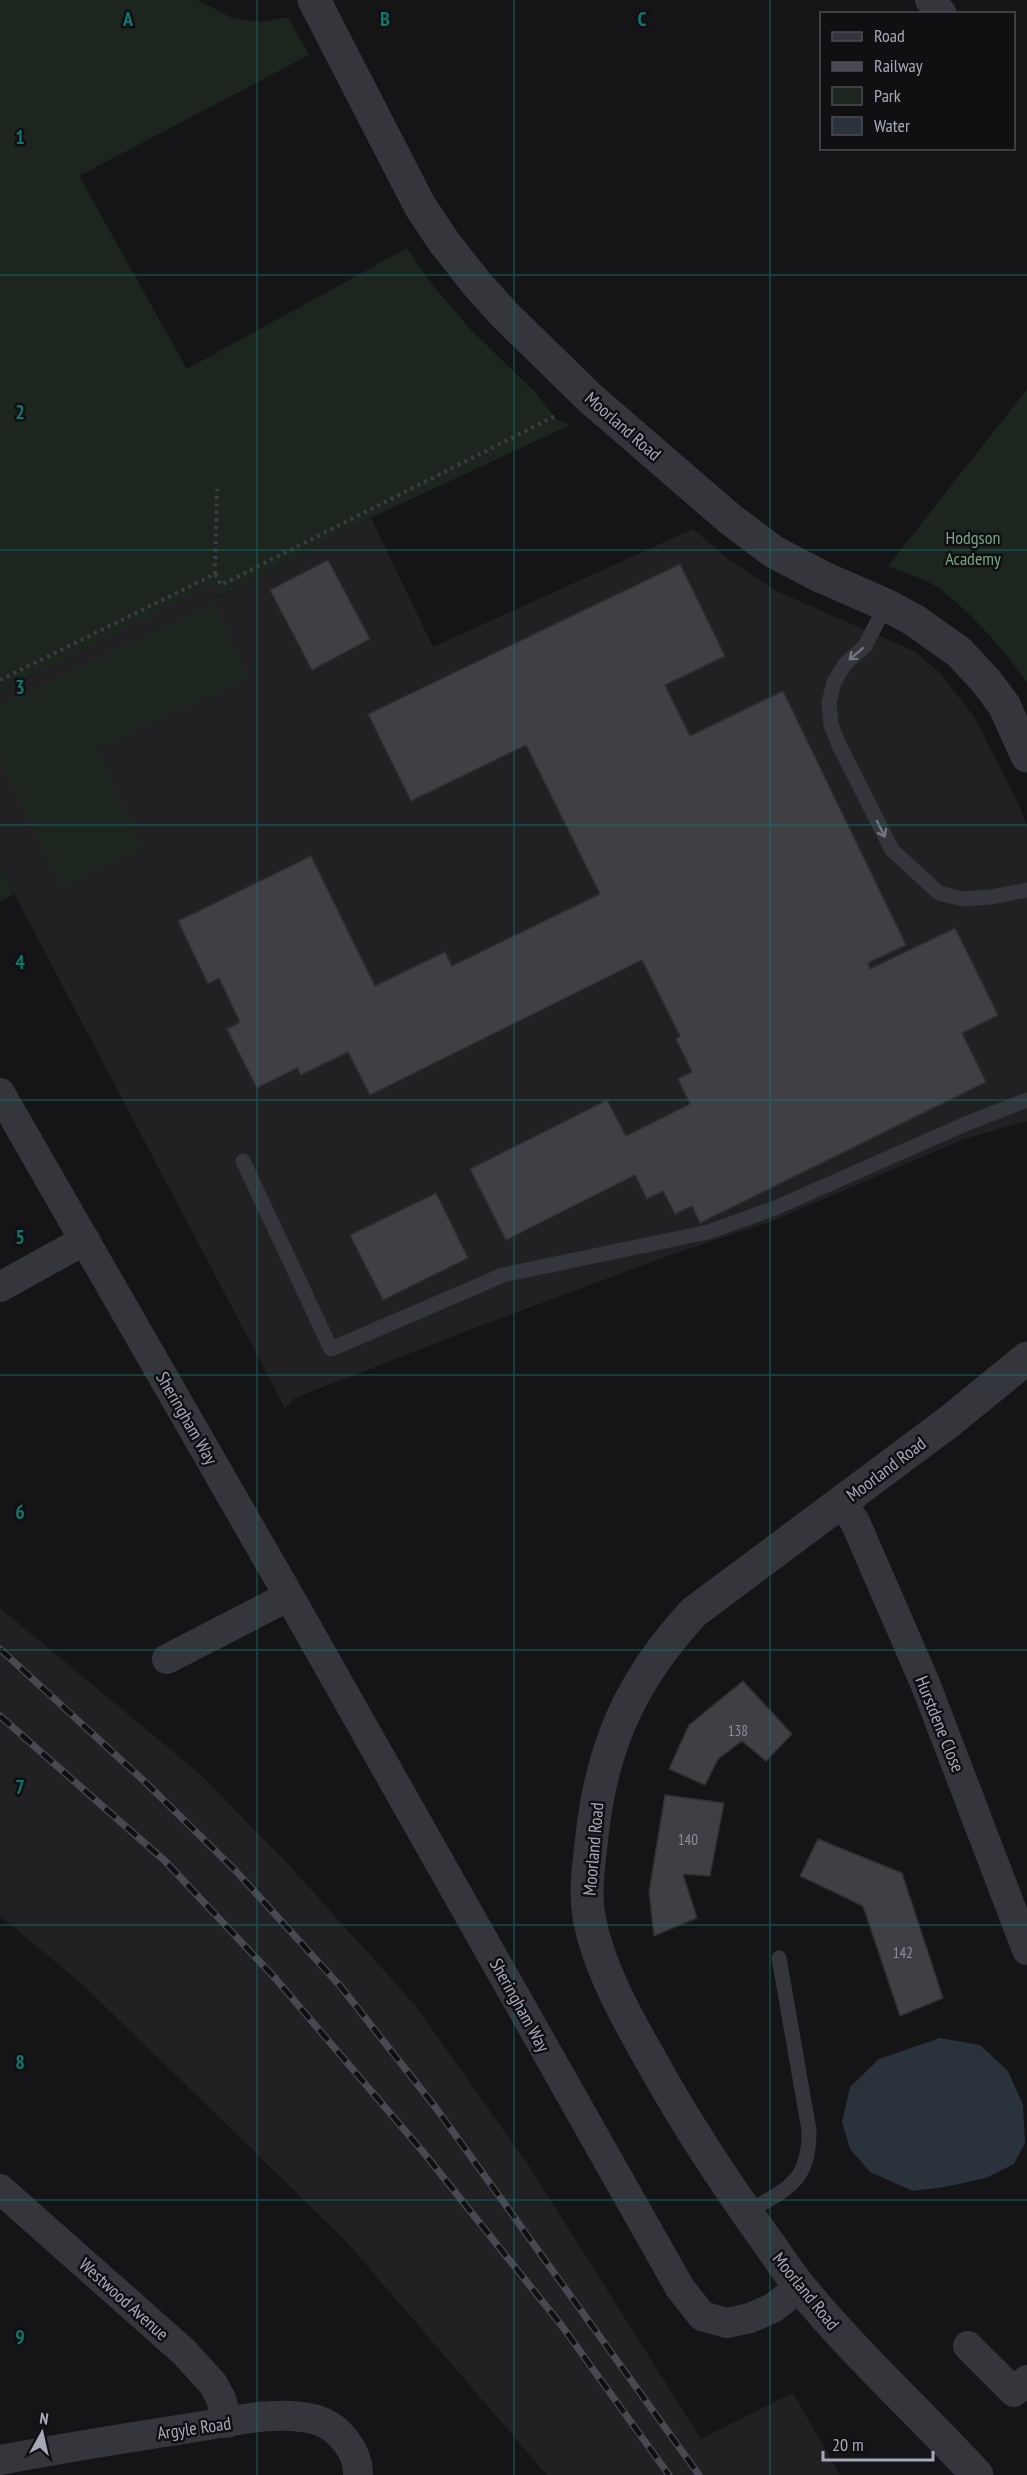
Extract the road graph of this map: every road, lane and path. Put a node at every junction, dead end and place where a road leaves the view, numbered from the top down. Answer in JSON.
{"nodes":[{"id":1,"x":314,"y":0,"type":"edge"},
{"id":2,"x":930,"y":0,"type":"edge"},
{"id":3,"x":940,"y":12,"type":"edge"},
{"id":4,"x":590,"y":398,"type":"junction"},
{"id":5,"x":217,"y":489,"type":"dead end"},
{"id":6,"x":215,"y":574,"type":"junction"},
{"id":7,"x":886,"y":605,"type":"junction"},
{"id":8,"x":0,"y":680,"type":"edge"},
{"id":9,"x":1027,"y":756,"type":"edge"},
{"id":10,"x":1027,"y":890,"type":"edge"},
{"id":11,"x":0,"y":1093,"type":"edge"},
{"id":12,"x":1027,"y":1100,"type":"edge"},
{"id":13,"x":243,"y":1161,"type":"dead end"},
{"id":14,"x":85,"y":1240,"type":"junction"},
{"id":15,"x":0,"y":1287,"type":"edge"},
{"id":16,"x":1027,"y":1358,"type":"edge"},
{"id":17,"x":842,"y":1503,"type":"junction"},
{"id":18,"x":289,"y":1596,"type":"junction"},
{"id":19,"x":167,"y":1659,"type":"dead end"},
{"id":20,"x":1027,"y":1950,"type":"edge"},
{"id":21,"x":779,"y":1958,"type":"dead end"},
{"id":22,"x":0,"y":2189,"type":"edge"},
{"id":23,"x":747,"y":2212,"type":"junction"},
{"id":24,"x":800,"y":2287,"type":"junction"},
{"id":25,"x":968,"y":2346,"type":"dead end"},
{"id":26,"x":1012,"y":2394,"type":"edge"},
{"id":27,"x":227,"y":2423,"type":"junction"},
{"id":28,"x":0,"y":2460,"type":"edge"},
{"id":29,"x":358,"y":2475,"type":"edge"},
{"id":30,"x":977,"y":2475,"type":"edge"}],
"edges":[{"from":1,"to":4,"type":"street","name":"Moorland Road"},
{"from":2,"to":3,"type":"street"},
{"from":4,"to":6,"type":"path"},
{"from":4,"to":7,"type":"street","name":"Moorland Road"},
{"from":5,"to":6,"type":"path"},
{"from":6,"to":8,"type":"path"},
{"from":7,"to":9,"type":"street","name":"Moorland Road"},
{"from":7,"to":10,"type":"lane","one_way":true},
{"from":11,"to":14,"type":"street","name":"Sheringham Way"},
{"from":12,"to":13,"type":"lane"},
{"from":14,"to":15,"type":"street"},
{"from":14,"to":18,"type":"street","name":"Sheringham Way"},
{"from":16,"to":17,"type":"street","name":"Moorland Road"},
{"from":17,"to":20,"type":"street","name":"Hurstdene Close"},
{"from":17,"to":23,"type":"street","name":"Moorland Road"},
{"from":18,"to":19,"type":"street"},
{"from":18,"to":24,"type":"street","name":"Sheringham Way"},
{"from":21,"to":23,"type":"lane"},
{"from":22,"to":27,"type":"street","name":"Westwood Avenue"},
{"from":23,"to":24,"type":"street","name":"Moorland Road"},
{"from":24,"to":30,"type":"street","name":"Moorland Road"},
{"from":25,"to":26,"type":"street"},
{"from":27,"to":28,"type":"street","name":"Argyle Road"},
{"from":27,"to":29,"type":"street","name":"Argyle Road"}]}
